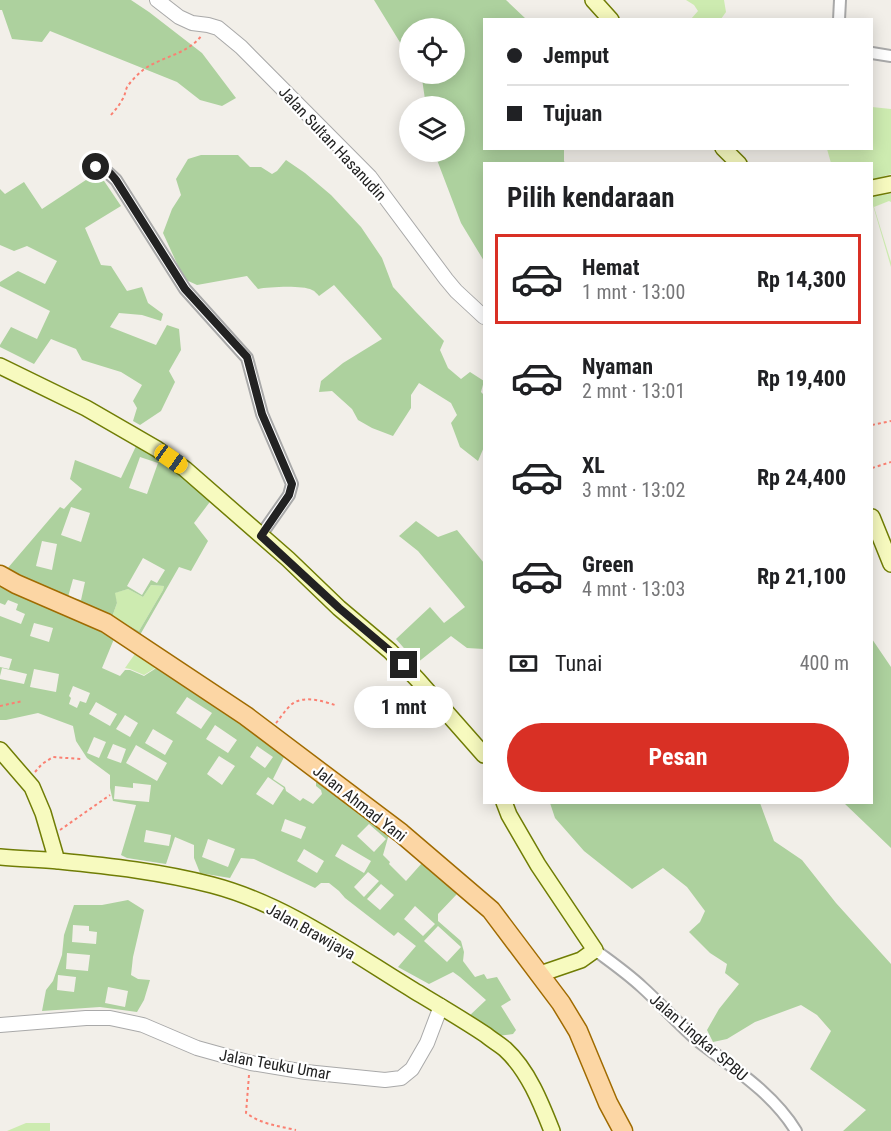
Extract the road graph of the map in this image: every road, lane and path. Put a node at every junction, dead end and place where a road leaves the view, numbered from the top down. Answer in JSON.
{"nodes":[{"id":1,"x":157,"y":0,"type":"edge"},
{"id":2,"x":593,"y":0,"type":"edge"},
{"id":3,"x":840,"y":0,"type":"edge"},
{"id":4,"x":609,"y":18,"type":"edge"},
{"id":5,"x":839,"y":18,"type":"edge"},
{"id":6,"x":197,"y":42,"type":"dead end"},
{"id":7,"x":873,"y":53,"type":"edge"},
{"id":8,"x":891,"y":56,"type":"edge"},
{"id":9,"x":111,"y":115,"type":"dead end"},
{"id":10,"x":725,"y":150,"type":"edge"},
{"id":11,"x":737,"y":162,"type":"edge"},
{"id":12,"x":92,"y":168,"type":"dead end"},
{"id":13,"x":891,"y":184,"type":"edge"},
{"id":14,"x":873,"y":188,"type":"edge"},
{"id":15,"x":483,"y":316,"type":"edge"},
{"id":16,"x":0,"y":366,"type":"edge"},
{"id":17,"x":891,"y":421,"type":"edge"},
{"id":18,"x":873,"y":425,"type":"edge"},
{"id":19,"x":891,"y":462,"type":"edge"},
{"id":20,"x":873,"y":468,"type":"edge"},
{"id":21,"x":873,"y":519,"type":"edge"},
{"id":22,"x":261,"y":536,"type":"junction"},
{"id":23,"x":891,"y":564,"type":"edge"},
{"id":24,"x":0,"y":575,"type":"edge"},
{"id":25,"x":23,"y":702,"type":"dead end"},
{"id":26,"x":334,"y":705,"type":"dead end"},
{"id":27,"x":0,"y":706,"type":"edge"},
{"id":28,"x":268,"y":732,"type":"junction"},
{"id":29,"x":0,"y":750,"type":"edge"},
{"id":30,"x":483,"y":754,"type":"edge"},
{"id":31,"x":81,"y":759,"type":"dead end"},
{"id":32,"x":28,"y":782,"type":"junction"},
{"id":33,"x":110,"y":795,"type":"dead end"},
{"id":34,"x":505,"y":804,"type":"edge"},
{"id":35,"x":50,"y":836,"type":"junction"},
{"id":36,"x":0,"y":857,"type":"edge"},
{"id":37,"x":57,"y":861,"type":"junction"},
{"id":38,"x":595,"y":950,"type":"junction"},
{"id":39,"x":540,"y":974,"type":"junction"},
{"id":40,"x":441,"y":1006,"type":"junction"},
{"id":41,"x":0,"y":1025,"type":"edge"},
{"id":42,"x":250,"y":1063,"type":"junction"},
{"id":43,"x":296,"y":1130,"type":"edge"},
{"id":44,"x":552,"y":1131,"type":"edge"},
{"id":45,"x":623,"y":1131,"type":"edge"},
{"id":46,"x":796,"y":1131,"type":"edge"}],
"edges":[{"from":1,"to":15,"type":"street","name":"Jalan Sultan Hasanudin"},
{"from":2,"to":4,"type":"main road"},
{"from":3,"to":5,"type":"street"},
{"from":6,"to":9,"type":"path"},
{"from":7,"to":8,"type":"street"},
{"from":10,"to":11,"type":"main road"},
{"from":12,"to":22,"type":"street"},
{"from":13,"to":14,"type":"main road"},
{"from":16,"to":22,"type":"main road"},
{"from":17,"to":18,"type":"path"},
{"from":19,"to":20,"type":"path"},
{"from":21,"to":23,"type":"main road"},
{"from":22,"to":30,"type":"main road"},
{"from":24,"to":28,"type":"main road","name":"Jalan Ahmad Yani"},
{"from":25,"to":27,"type":"path"},
{"from":26,"to":28,"type":"path"},
{"from":28,"to":39,"type":"main road","name":"Jalan Ahmad Yani"},
{"from":29,"to":32,"type":"main road"},
{"from":31,"to":32,"type":"path"},
{"from":32,"to":35,"type":"main road"},
{"from":33,"to":35,"type":"path"},
{"from":34,"to":38,"type":"main road"},
{"from":35,"to":37,"type":"main road"},
{"from":36,"to":37,"type":"main road","name":"Jalan Brawijaya"},
{"from":37,"to":40,"type":"main road","name":"Jalan Brawijaya"},
{"from":38,"to":39,"type":"main road"},
{"from":38,"to":46,"type":"street","name":"Jalan Lingkar SPBU"},
{"from":39,"to":45,"type":"main road","name":"Jalan Ahmad Yani"},
{"from":40,"to":42,"type":"street","name":"Jalan Teuku Umar"},
{"from":40,"to":44,"type":"main road","name":"Jalan Brawijaya"},
{"from":41,"to":42,"type":"street","name":"Jalan Teuku Umar"},
{"from":42,"to":43,"type":"path"}]}
